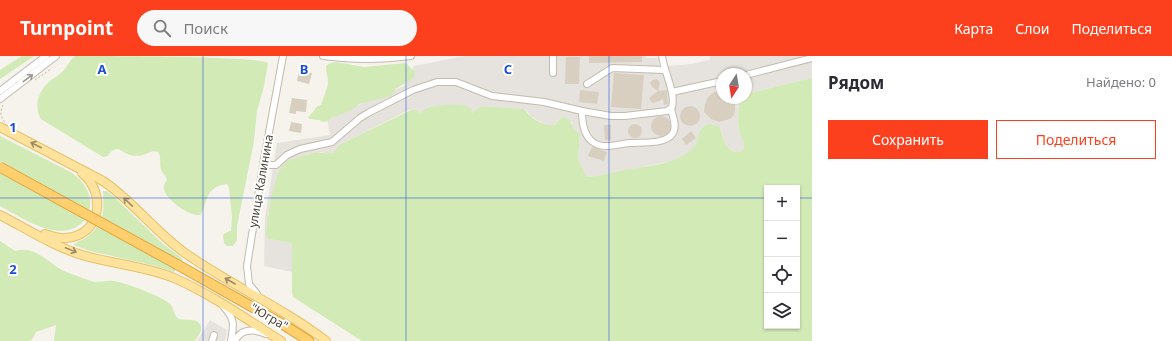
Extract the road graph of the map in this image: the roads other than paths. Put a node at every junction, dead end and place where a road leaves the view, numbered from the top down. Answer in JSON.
{"nodes":[{"id":1,"x":46,"y":56,"type":"edge"},
{"id":2,"x":56,"y":56,"type":"edge"},
{"id":3,"x":283,"y":56,"type":"edge"},
{"id":4,"x":323,"y":56,"type":"edge"},
{"id":5,"x":411,"y":56,"type":"edge"},
{"id":6,"x":553,"y":56,"type":"edge"},
{"id":7,"x":662,"y":56,"type":"edge"},
{"id":8,"x":812,"y":58,"type":"edge"},
{"id":9,"x":664,"y":70,"type":"junction"},
{"id":10,"x":553,"y":73,"type":"dead end"},
{"id":11,"x":752,"y":73,"type":"edge"},
{"id":12,"x":716,"y":82,"type":"edge"},
{"id":13,"x":587,"y":84,"type":"dead end"},
{"id":14,"x":0,"y":91,"type":"edge"},
{"id":15,"x":672,"y":92,"type":"junction"},
{"id":16,"x":2,"y":101,"type":"edge"},
{"id":17,"x":671,"y":109,"type":"junction"},
{"id":18,"x":582,"y":111,"type":"junction"},
{"id":19,"x":2,"y":124,"type":"edge"},
{"id":20,"x":59,"y":157,"type":"junction"},
{"id":21,"x":263,"y":165,"type":"junction"},
{"id":22,"x":0,"y":167,"type":"edge"},
{"id":23,"x":0,"y":215,"type":"edge"},
{"id":24,"x":23,"y":227,"type":"junction"},
{"id":25,"x":228,"y":293,"type":"junction"},
{"id":26,"x":264,"y":301,"type":"junction"},
{"id":27,"x":220,"y":304,"type":"junction"},
{"id":28,"x":278,"y":339,"type":"edge"},
{"id":29,"x":231,"y":341,"type":"edge"},
{"id":30,"x":235,"y":341,"type":"edge"},
{"id":31,"x":302,"y":341,"type":"edge"},
{"id":32,"x":309,"y":341,"type":"edge"},
{"id":33,"x":326,"y":341,"type":"edge"}],
"edges":[{"from":1,"to":14,"type":"street"},
{"from":16,"to":2,"type":"street","one_way":true},
{"from":3,"to":21,"type":"street","name":"улица Калинина"},
{"from":4,"to":5,"type":"street"},
{"from":6,"to":10,"type":"street"},
{"from":7,"to":9,"type":"street"},
{"from":8,"to":11,"type":"street"},
{"from":9,"to":13,"type":"street"},
{"from":9,"to":15,"type":"street"},
{"from":12,"to":15,"type":"street"},
{"from":15,"to":17,"type":"street"},
{"from":17,"to":18,"type":"street"},
{"from":17,"to":18,"type":"street"},
{"from":18,"to":21,"type":"street"},
{"from":20,"to":19,"type":"main road","one_way":true},
{"from":20,"to":24,"type":"main road"},
{"from":26,"to":20,"type":"main road","one_way":true},
{"from":21,"to":26,"type":"street","name":"улица Калинина"},
{"from":22,"to":25,"type":"highway","name":"\"Югра\"","bridge":true},
{"from":23,"to":24,"type":"main road"},
{"from":24,"to":27,"type":"main road","one_way":true},
{"from":25,"to":31,"type":"highway","name":"\"Югра\""},
{"from":25,"to":32,"type":"highway","name":"\"Югра\""},
{"from":26,"to":33,"type":"main road"},
{"from":27,"to":28,"type":"main road"},
{"from":27,"to":29,"type":"street"},
{"from":28,"to":30,"type":"street"}]}
